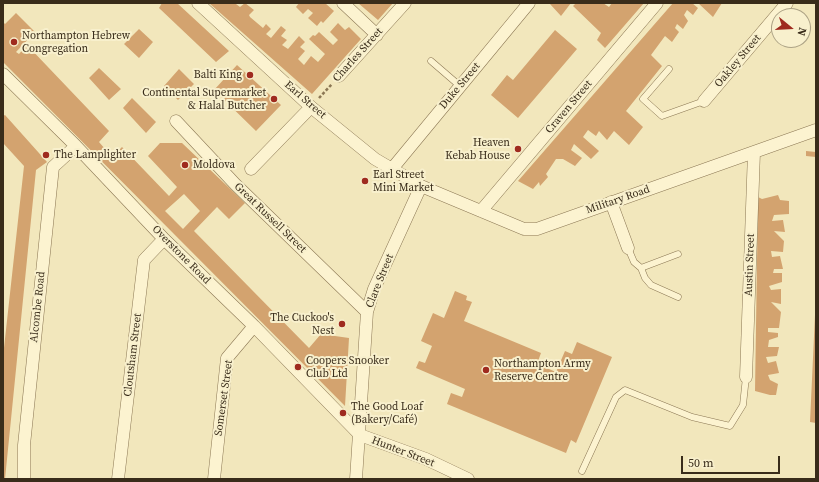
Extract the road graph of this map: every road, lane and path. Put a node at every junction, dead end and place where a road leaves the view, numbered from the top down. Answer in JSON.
{"nodes":[{"id":1,"x":198,"y":3,"type":"edge"},
{"id":2,"x":343,"y":3,"type":"edge"},
{"id":3,"x":405,"y":3,"type":"edge"},
{"id":4,"x":529,"y":3,"type":"edge"},
{"id":5,"x":657,"y":3,"type":"edge"},
{"id":6,"x":787,"y":3,"type":"edge"},
{"id":7,"x":377,"y":35,"type":"junction"},
{"id":8,"x":431,"y":61,"type":"dead end"},
{"id":9,"x":669,"y":69,"type":"dead end"},
{"id":10,"x":3,"y":74,"type":"edge"},
{"id":11,"x":339,"y":76,"type":"joint"},
{"id":12,"x":460,"y":86,"type":"junction"},
{"id":13,"x":704,"y":101,"type":"joint"},
{"id":14,"x":311,"y":107,"type":"junction"},
{"id":15,"x":176,"y":121,"type":"dead end"},
{"id":16,"x":816,"y":130,"type":"edge"},
{"id":17,"x":76,"y":146,"type":"junction"},
{"id":18,"x":754,"y":152,"type":"junction"},
{"id":19,"x":252,"y":169,"type":"dead end"},
{"id":20,"x":391,"y":170,"type":"junction"},
{"id":21,"x":421,"y":186,"type":"junction"},
{"id":22,"x":611,"y":202,"type":"junction"},
{"id":23,"x":481,"y":211,"type":"junction"},
{"id":24,"x":164,"y":239,"type":"junction"},
{"id":25,"x":628,"y":248,"type":"joint"},
{"id":26,"x":678,"y":254,"type":"dead end"},
{"id":27,"x":641,"y":268,"type":"junction"},
{"id":28,"x":678,"y":297,"type":"dead end"},
{"id":29,"x":367,"y":312,"type":"junction"},
{"id":30,"x":254,"y":326,"type":"junction"},
{"id":31,"x":746,"y":378,"type":"joint"},
{"id":32,"x":360,"y":435,"type":"junction"},
{"id":33,"x":582,"y":471,"type":"dead end"},
{"id":34,"x":24,"y":479,"type":"edge"},
{"id":35,"x":118,"y":479,"type":"edge"},
{"id":36,"x":214,"y":479,"type":"edge"},
{"id":37,"x":356,"y":479,"type":"edge"},
{"id":38,"x":468,"y":479,"type":"edge"}],
"edges":[{"from":1,"to":14,"type":"street","name":"Earl Street"},
{"from":2,"to":7,"type":"street"},
{"from":3,"to":7,"type":"street","name":"Charles Street"},
{"from":4,"to":12,"type":"street","name":"Duke Street"},
{"from":5,"to":23,"type":"street","name":"Craven Street"},
{"from":6,"to":13,"type":"street","name":"Oakley Street"},
{"from":7,"to":11,"type":"street","name":"Charles Street"},
{"from":8,"to":12,"type":"lane"},
{"from":9,"to":13,"type":"lane"},
{"from":10,"to":17,"type":"street","name":"Overstone Road"},
{"from":11,"to":14,"type":"path","name":"Charles Street"},
{"from":12,"to":20,"type":"street","name":"Duke Street"},
{"from":14,"to":19,"type":"street"},
{"from":14,"to":20,"type":"street","name":"Earl Street"},
{"from":15,"to":29,"type":"street","name":"Great Russell Street"},
{"from":16,"to":18,"type":"street","name":"Military Road"},
{"from":17,"to":24,"type":"street","name":"Overstone Road"},
{"from":17,"to":34,"type":"street","name":"Alcombe Road"},
{"from":18,"to":22,"type":"street","name":"Military Road"},
{"from":18,"to":31,"type":"street","name":"Austin Street"},
{"from":20,"to":21,"type":"street","name":"Earl Street"},
{"from":21,"to":23,"type":"street","name":"Military Road"},
{"from":21,"to":29,"type":"street","name":"Clare Street"},
{"from":22,"to":23,"type":"street","name":"Military Road"},
{"from":22,"to":25,"type":"street"},
{"from":24,"to":30,"type":"street","name":"Overstone Road"},
{"from":24,"to":35,"type":"street","name":"Cloutsham Street"},
{"from":25,"to":27,"type":"lane"},
{"from":26,"to":27,"type":"lane"},
{"from":27,"to":28,"type":"lane"},
{"from":29,"to":32,"type":"street","name":"Clare Street"},
{"from":30,"to":32,"type":"street","name":"Overstone Road"},
{"from":30,"to":36,"type":"street","name":"Somerset Street"},
{"from":31,"to":33,"type":"lane"},
{"from":32,"to":37,"type":"street","name":"Clare Street"},
{"from":32,"to":38,"type":"street","name":"Hunter Street"}]}
